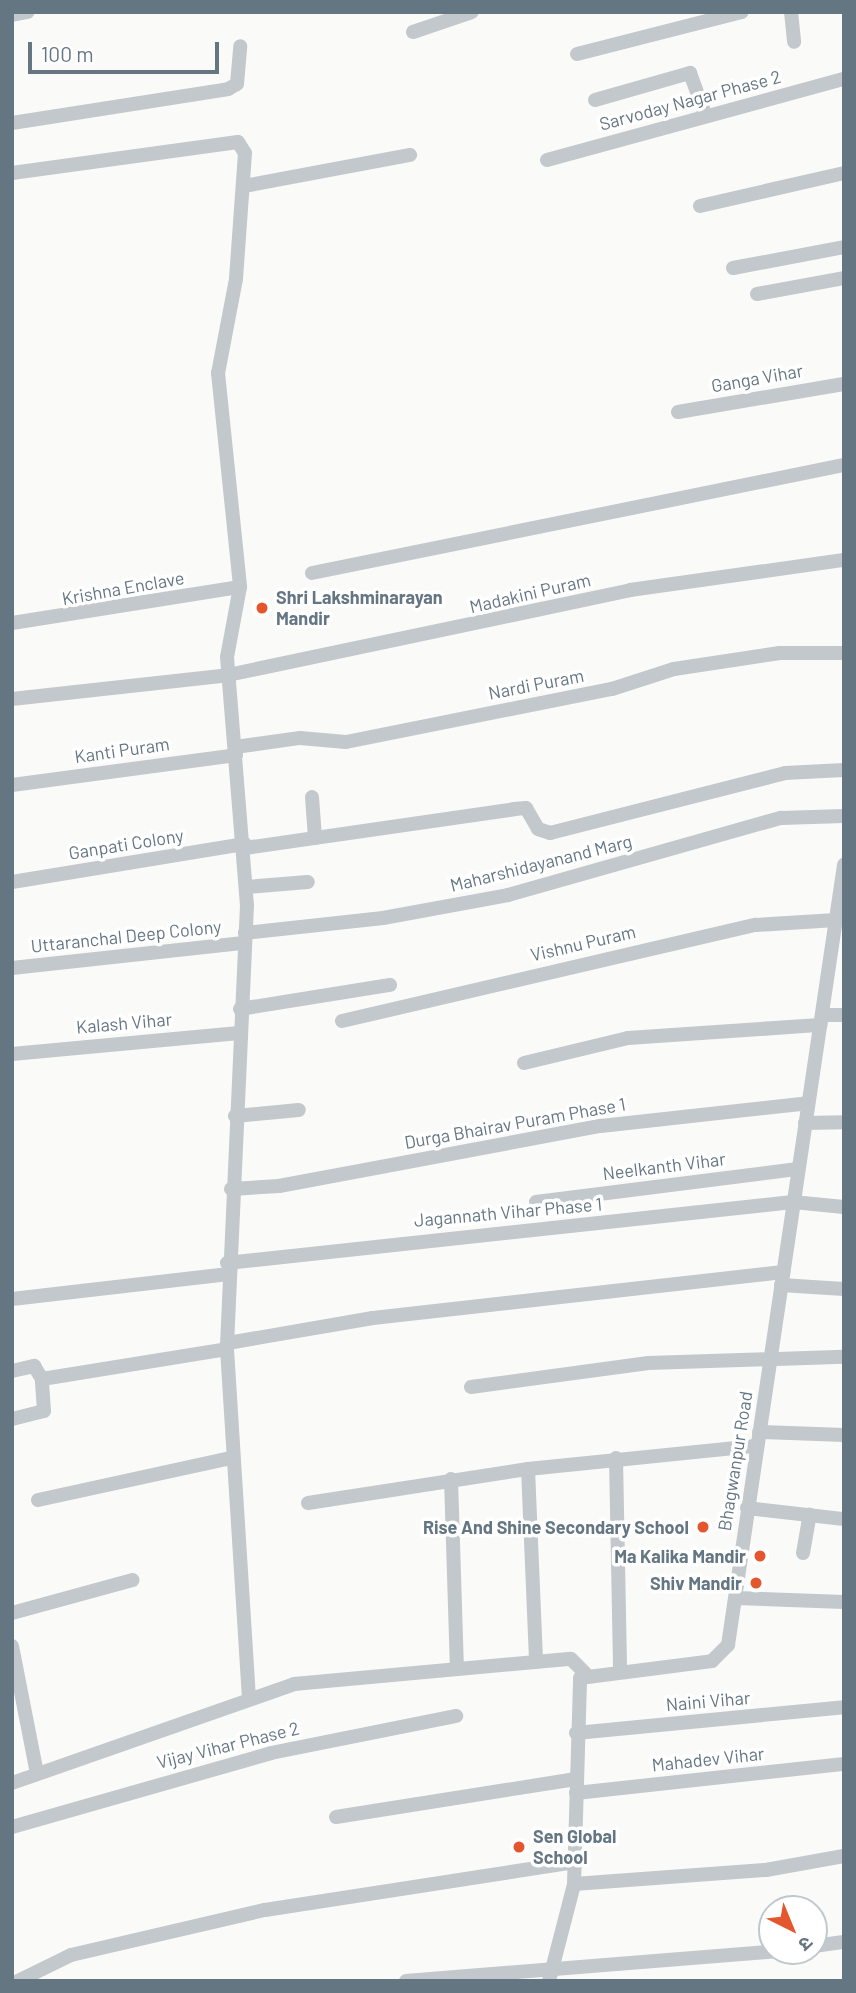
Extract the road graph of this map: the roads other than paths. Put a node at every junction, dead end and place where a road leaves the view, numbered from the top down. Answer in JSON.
{"nodes":[{"id":1,"x":28,"y":12,"type":"edge"},
{"id":2,"x":472,"y":12,"type":"edge"},
{"id":3,"x":741,"y":12,"type":"edge"},
{"id":4,"x":791,"y":12,"type":"edge"},
{"id":5,"x":12,"y":15,"type":"edge"},
{"id":6,"x":413,"y":32,"type":"dead end"},
{"id":7,"x":794,"y":42,"type":"dead end"},
{"id":8,"x":240,"y":46,"type":"dead end"},
{"id":9,"x":577,"y":54,"type":"dead end"},
{"id":10,"x":844,"y":79,"type":"edge"},
{"id":11,"x":595,"y":100,"type":"dead end"},
{"id":12,"x":705,"y":114,"type":"junction"},
{"id":13,"x":12,"y":123,"type":"edge"},
{"id":14,"x":410,"y":155,"type":"dead end"},
{"id":15,"x":547,"y":160,"type":"dead end"},
{"id":16,"x":12,"y":173,"type":"edge"},
{"id":17,"x":844,"y":173,"type":"edge"},
{"id":18,"x":244,"y":186,"type":"junction"},
{"id":19,"x":700,"y":206,"type":"dead end"},
{"id":20,"x":844,"y":247,"type":"edge"},
{"id":21,"x":733,"y":268,"type":"dead end"},
{"id":22,"x":844,"y":278,"type":"edge"},
{"id":23,"x":757,"y":294,"type":"dead end"},
{"id":24,"x":844,"y":384,"type":"edge"},
{"id":25,"x":678,"y":412,"type":"dead end"},
{"id":26,"x":844,"y":465,"type":"edge"},
{"id":27,"x":844,"y":560,"type":"edge"},
{"id":28,"x":312,"y":573,"type":"dead end"},
{"id":29,"x":240,"y":587,"type":"junction"},
{"id":30,"x":12,"y":623,"type":"edge"},
{"id":31,"x":844,"y":653,"type":"edge"},
{"id":32,"x":228,"y":675,"type":"junction"},
{"id":33,"x":12,"y":699,"type":"edge"},
{"id":34,"x":236,"y":751,"type":"junction"},
{"id":35,"x":844,"y":770,"type":"edge"},
{"id":36,"x":12,"y":785,"type":"edge"},
{"id":37,"x":312,"y":797,"type":"dead end"},
{"id":38,"x":844,"y":816,"type":"edge"},
{"id":39,"x":315,"y":838,"type":"junction"},
{"id":40,"x":245,"y":846,"type":"junction"},
{"id":41,"x":844,"y":865,"type":"edge"},
{"id":42,"x":12,"y":882,"type":"edge"},
{"id":43,"x":308,"y":882,"type":"dead end"},
{"id":44,"x":246,"y":887,"type":"junction"},
{"id":45,"x":838,"y":924,"type":"edge"},
{"id":46,"x":245,"y":938,"type":"junction"},
{"id":47,"x":12,"y":968,"type":"edge"},
{"id":48,"x":390,"y":985,"type":"dead end"},
{"id":49,"x":240,"y":1009,"type":"junction"},
{"id":50,"x":844,"y":1015,"type":"edge"},
{"id":51,"x":822,"y":1020,"type":"junction"},
{"id":52,"x":342,"y":1021,"type":"dead end"},
{"id":53,"x":239,"y":1033,"type":"junction"},
{"id":54,"x":12,"y":1054,"type":"edge"},
{"id":55,"x":524,"y":1063,"type":"dead end"},
{"id":56,"x":808,"y":1103,"type":"junction"},
{"id":57,"x":299,"y":1110,"type":"dead end"},
{"id":58,"x":235,"y":1116,"type":"junction"},
{"id":59,"x":844,"y":1122,"type":"edge"},
{"id":60,"x":805,"y":1123,"type":"junction"},
{"id":61,"x":798,"y":1169,"type":"junction"},
{"id":62,"x":231,"y":1189,"type":"junction"},
{"id":63,"x":536,"y":1202,"type":"dead end"},
{"id":64,"x":793,"y":1202,"type":"junction"},
{"id":65,"x":844,"y":1207,"type":"edge"},
{"id":66,"x":227,"y":1269,"type":"junction"},
{"id":67,"x":782,"y":1278,"type":"junction"},
{"id":68,"x":844,"y":1289,"type":"edge"},
{"id":69,"x":12,"y":1299,"type":"edge"},
{"id":70,"x":227,"y":1346,"type":"junction"},
{"id":71,"x":771,"y":1356,"type":"junction"},
{"id":72,"x":844,"y":1357,"type":"edge"},
{"id":73,"x":12,"y":1371,"type":"edge"},
{"id":74,"x":42,"y":1379,"type":"junction"},
{"id":75,"x":471,"y":1387,"type":"dead end"},
{"id":76,"x":12,"y":1419,"type":"edge"},
{"id":77,"x":844,"y":1435,"type":"edge"},
{"id":78,"x":758,"y":1439,"type":"junction"},
{"id":79,"x":230,"y":1458,"type":"junction"},
{"id":80,"x":616,"y":1458,"type":"junction"},
{"id":81,"x":528,"y":1469,"type":"junction"},
{"id":82,"x":451,"y":1479,"type":"junction"},
{"id":83,"x":38,"y":1500,"type":"dead end"},
{"id":84,"x":308,"y":1503,"type":"dead end"},
{"id":85,"x":747,"y":1508,"type":"junction"},
{"id":86,"x":810,"y":1515,"type":"junction"},
{"id":87,"x":844,"y":1519,"type":"edge"},
{"id":88,"x":803,"y":1553,"type":"dead end"},
{"id":89,"x":133,"y":1580,"type":"dead end"},
{"id":90,"x":736,"y":1598,"type":"junction"},
{"id":91,"x":844,"y":1602,"type":"edge"},
{"id":92,"x":12,"y":1613,"type":"edge"},
{"id":93,"x":12,"y":1646,"type":"edge"},
{"id":94,"x":536,"y":1661,"type":"junction"},
{"id":95,"x":457,"y":1667,"type":"junction"},
{"id":96,"x":620,"y":1670,"type":"junction"},
{"id":97,"x":584,"y":1673,"type":"junction"},
{"id":98,"x":249,"y":1697,"type":"junction"},
{"id":99,"x":844,"y":1707,"type":"edge"},
{"id":100,"x":456,"y":1716,"type":"dead end"},
{"id":101,"x":576,"y":1733,"type":"junction"},
{"id":102,"x":844,"y":1764,"type":"edge"},
{"id":103,"x":37,"y":1774,"type":"junction"},
{"id":104,"x":12,"y":1783,"type":"edge"},
{"id":105,"x":576,"y":1786,"type":"junction"},
{"id":106,"x":336,"y":1817,"type":"dead end"},
{"id":107,"x":12,"y":1827,"type":"edge"},
{"id":108,"x":844,"y":1856,"type":"edge"},
{"id":109,"x":576,"y":1862,"type":"junction"},
{"id":110,"x":574,"y":1884,"type":"junction"},
{"id":111,"x":758,"y":1954,"type":"edge"},
{"id":112,"x":551,"y":1976,"type":"edge"},
{"id":113,"x":19,"y":1981,"type":"edge"},
{"id":114,"x":405,"y":1981,"type":"edge"}],
"edges":[{"from":1,"to":5,"type":"street"},
{"from":2,"to":6,"type":"street"},
{"from":3,"to":9,"type":"street"},
{"from":4,"to":7,"type":"street"},
{"from":8,"to":13,"type":"street"},
{"from":10,"to":12,"type":"street","name":"Sarvoday Nagar Phase 2"},
{"from":11,"to":12,"type":"street"},
{"from":12,"to":15,"type":"street","name":"Sarvoday Nagar Phase 2"},
{"from":14,"to":18,"type":"street"},
{"from":16,"to":18,"type":"street"},
{"from":17,"to":19,"type":"street"},
{"from":18,"to":29,"type":"street"},
{"from":20,"to":21,"type":"street"},
{"from":22,"to":23,"type":"street"},
{"from":24,"to":25,"type":"street","name":"Ganga Vihar"},
{"from":26,"to":28,"type":"street"},
{"from":27,"to":32,"type":"street","name":"Madakini Puram"},
{"from":29,"to":30,"type":"street","name":"Krishna Enclave"},
{"from":29,"to":32,"type":"street"},
{"from":31,"to":34,"type":"street","name":"Nardi Puram"},
{"from":32,"to":33,"type":"street","name":"Madakini Puram"},
{"from":32,"to":34,"type":"street"},
{"from":34,"to":36,"type":"street","name":"Kanti Puram"},
{"from":34,"to":40,"type":"street"},
{"from":35,"to":39,"type":"street","name":"Ganpati Colony"},
{"from":37,"to":39,"type":"street"},
{"from":38,"to":46,"type":"street","name":"Maharshidayanand Marg"},
{"from":39,"to":40,"type":"street","name":"Ganpati Colony"},
{"from":40,"to":42,"type":"street","name":"Ganpati Colony"},
{"from":40,"to":44,"type":"street"},
{"from":41,"to":45,"type":"street","name":"Bhagwanpur Road"},
{"from":43,"to":44,"type":"street"},
{"from":44,"to":46,"type":"street"},
{"from":45,"to":51,"type":"street","name":"Bhagwanpur Road"},
{"from":45,"to":52,"type":"street","name":"Vishnu Puram"},
{"from":46,"to":47,"type":"street","name":"Uttaranchal Deep Colony"},
{"from":46,"to":49,"type":"street"},
{"from":48,"to":49,"type":"street"},
{"from":49,"to":53,"type":"street"},
{"from":50,"to":51,"type":"street"},
{"from":51,"to":55,"type":"street"},
{"from":51,"to":56,"type":"street","name":"Bhagwanpur Road"},
{"from":53,"to":54,"type":"street","name":"Kalash Vihar"},
{"from":53,"to":58,"type":"street"},
{"from":56,"to":60,"type":"street","name":"Bhagwanpur Road"},
{"from":56,"to":62,"type":"street","name":"Durga Bhairav Puram Phase 1"},
{"from":57,"to":58,"type":"street"},
{"from":58,"to":62,"type":"street"},
{"from":59,"to":60,"type":"street"},
{"from":60,"to":61,"type":"street","name":"Bhagwanpur Road"},
{"from":61,"to":63,"type":"street","name":"Neelkanth Vihar"},
{"from":61,"to":64,"type":"street","name":"Bhagwanpur Road"},
{"from":62,"to":66,"type":"street"},
{"from":64,"to":65,"type":"street","name":"Jagannath Vihar Phase 1"},
{"from":64,"to":66,"type":"street","name":"Jagannath Vihar Phase 1"},
{"from":64,"to":67,"type":"street","name":"Bhagwanpur Road"},
{"from":66,"to":69,"type":"street","name":"Jagannath Vihar Phase 1"},
{"from":66,"to":70,"type":"street"},
{"from":67,"to":68,"type":"street"},
{"from":67,"to":70,"type":"street"},
{"from":67,"to":71,"type":"street","name":"Bhagwanpur Road"},
{"from":70,"to":74,"type":"street"},
{"from":70,"to":79,"type":"street"},
{"from":71,"to":72,"type":"street"},
{"from":71,"to":75,"type":"street"},
{"from":71,"to":78,"type":"street","name":"Bhagwanpur Road"},
{"from":73,"to":74,"type":"street"},
{"from":74,"to":76,"type":"street"},
{"from":77,"to":78,"type":"street"},
{"from":78,"to":80,"type":"street"},
{"from":78,"to":85,"type":"street","name":"Bhagwanpur Road"},
{"from":79,"to":83,"type":"street"},
{"from":79,"to":98,"type":"street"},
{"from":80,"to":81,"type":"street"},
{"from":80,"to":96,"type":"street"},
{"from":81,"to":82,"type":"street"},
{"from":81,"to":94,"type":"street"},
{"from":82,"to":84,"type":"street"},
{"from":82,"to":95,"type":"street"},
{"from":85,"to":86,"type":"street"},
{"from":85,"to":90,"type":"street","name":"Bhagwanpur Road"},
{"from":86,"to":87,"type":"street"},
{"from":86,"to":88,"type":"street"},
{"from":89,"to":92,"type":"street"},
{"from":90,"to":91,"type":"street"},
{"from":90,"to":96,"type":"street","name":"Bhagwanpur Road"},
{"from":93,"to":103,"type":"street"},
{"from":94,"to":95,"type":"street"},
{"from":94,"to":97,"type":"street"},
{"from":95,"to":98,"type":"street"},
{"from":96,"to":97,"type":"street","name":"Bhagwanpur Road"},
{"from":97,"to":101,"type":"street"},
{"from":98,"to":103,"type":"street"},
{"from":99,"to":101,"type":"street","name":"Naini Vihar"},
{"from":100,"to":107,"type":"street","name":"Vijay Vihar Phase 2"},
{"from":101,"to":105,"type":"street"},
{"from":102,"to":105,"type":"street","name":"Mahadev Vihar"},
{"from":103,"to":104,"type":"street"},
{"from":105,"to":106,"type":"street","name":"Mahadev Vihar"},
{"from":105,"to":109,"type":"street"},
{"from":108,"to":110,"type":"street"},
{"from":109,"to":110,"type":"street"},
{"from":109,"to":113,"type":"street"},
{"from":110,"to":112,"type":"street"},
{"from":111,"to":112,"type":"street"},
{"from":112,"to":114,"type":"street"}]}
